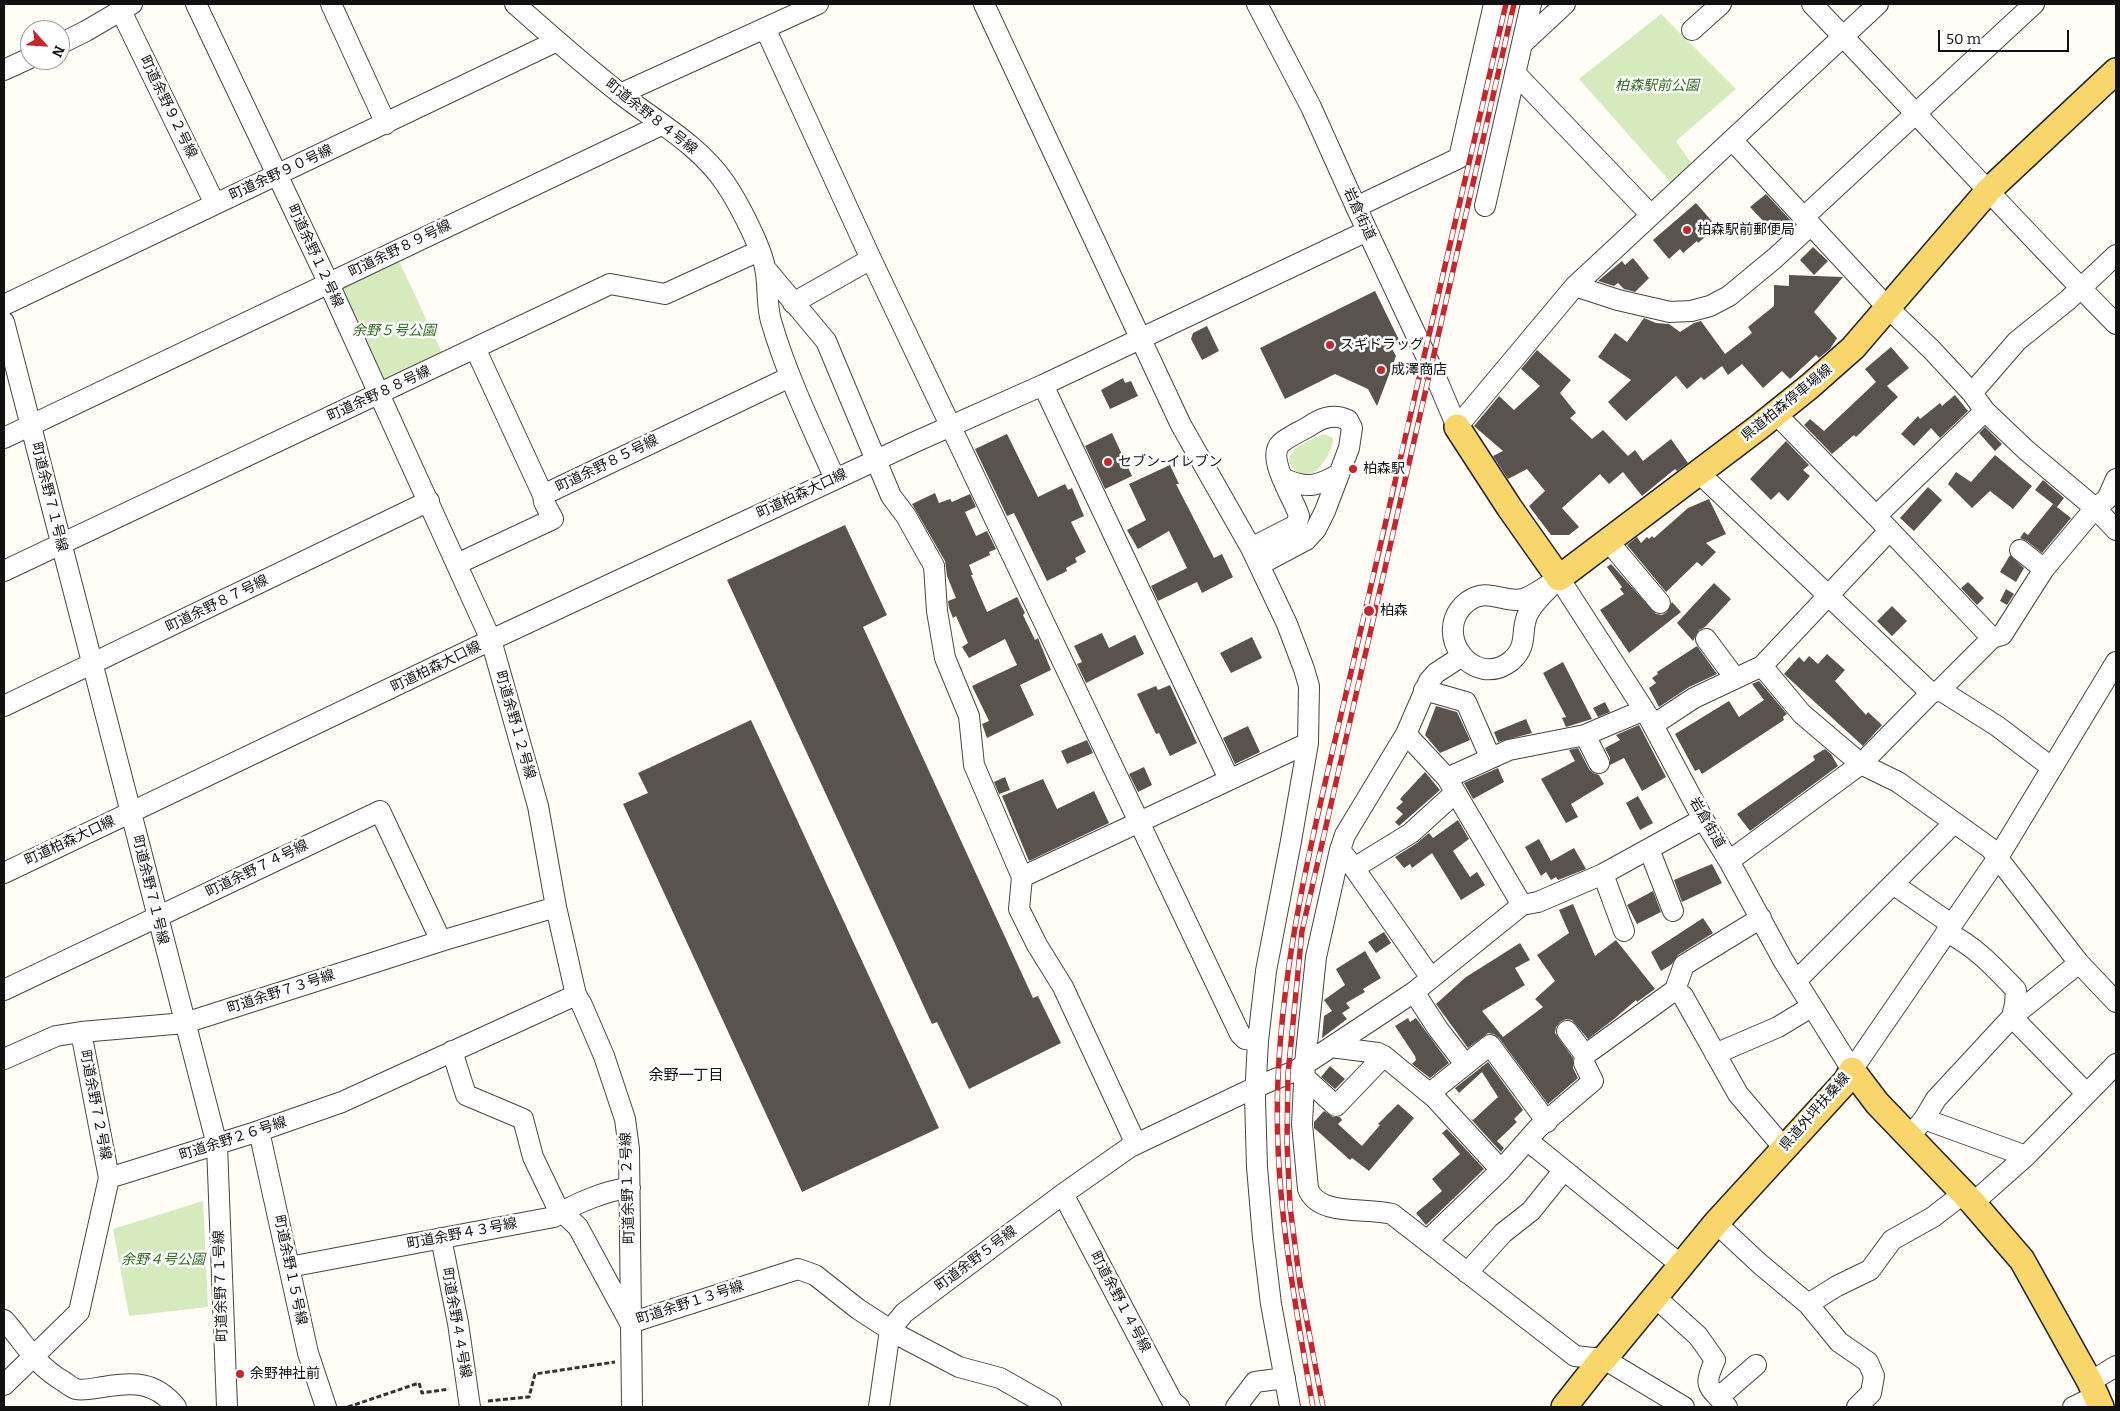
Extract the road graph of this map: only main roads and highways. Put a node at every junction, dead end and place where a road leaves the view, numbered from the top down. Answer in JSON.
{"nodes":[{"id":1,"x":2116,"y":71,"type":"edge"},
{"id":2,"x":1457,"y":427,"type":"road end"},
{"id":3,"x":2096,"y":1395,"type":"edge"},
{"id":4,"x":1564,"y":1407,"type":"edge"}],
"edges":[{"from":1,"to":2,"type":"main road","name":"県道柏森停車場線"},
{"from":3,"to":4,"type":"main road","name":"県道外坪扶桑線"}]}
